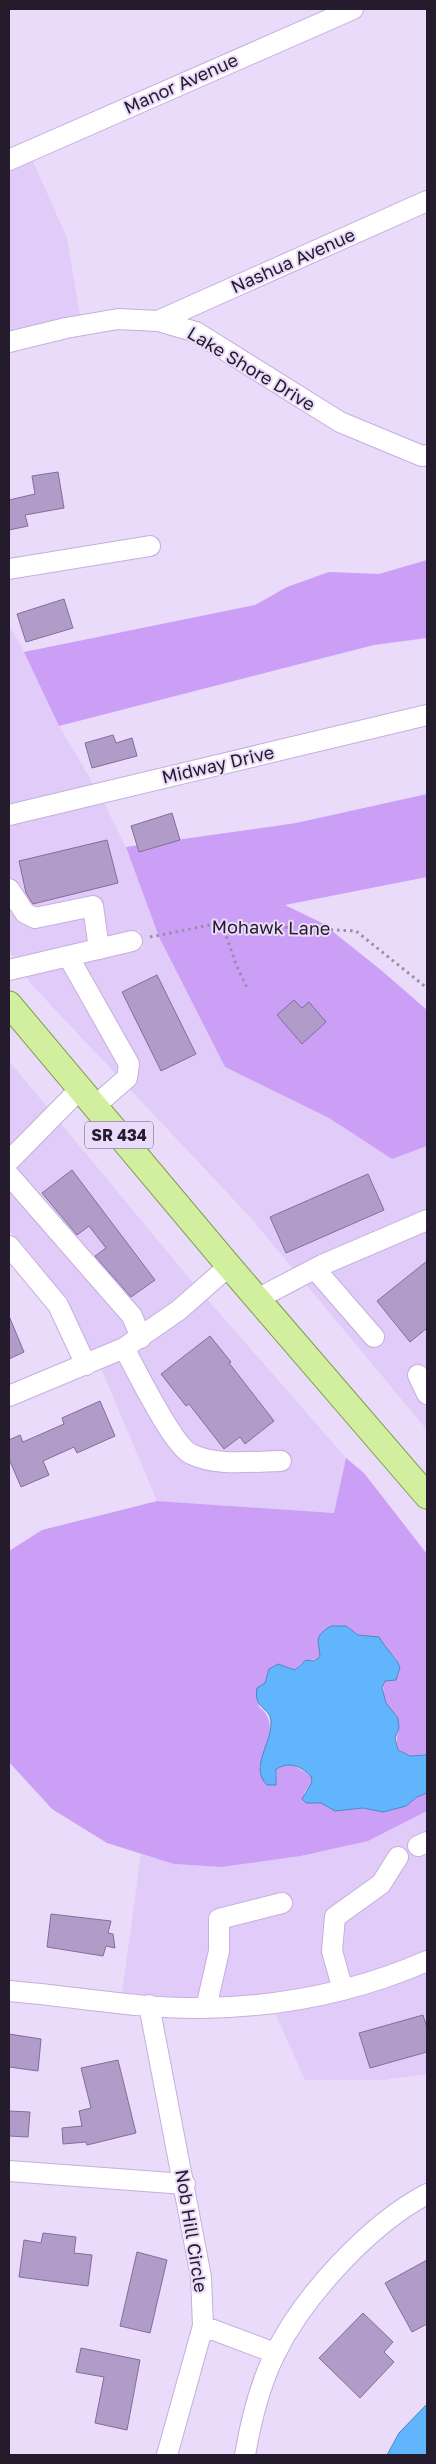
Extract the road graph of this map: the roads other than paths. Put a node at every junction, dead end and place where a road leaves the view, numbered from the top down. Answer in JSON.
{"nodes":[{"id":1,"x":352,"y":9,"type":"edge"},
{"id":2,"x":9,"y":160,"type":"edge"},
{"id":3,"x":427,"y":201,"type":"edge"},
{"id":4,"x":158,"y":321,"type":"junction"},
{"id":5,"x":9,"y":342,"type":"edge"},
{"id":6,"x":427,"y":455,"type":"edge"},
{"id":7,"x":150,"y":546,"type":"dead end"},
{"id":8,"x":9,"y":569,"type":"edge"},
{"id":9,"x":427,"y":715,"type":"edge"},
{"id":10,"x":9,"y":815,"type":"edge"},
{"id":11,"x":9,"y":889,"type":"edge"},
{"id":12,"x":132,"y":941,"type":"road end"},
{"id":13,"x":99,"y":949,"type":"junction"},
{"id":14,"x":68,"y":956,"type":"junction"},
{"id":15,"x":9,"y":970,"type":"edge"},
{"id":16,"x":9,"y":1004,"type":"edge"},
{"id":17,"x":87,"y":1098,"type":"junction"},
{"id":18,"x":9,"y":1161,"type":"edge"},
{"id":19,"x":9,"y":1175,"type":"edge"},
{"id":20,"x":427,"y":1220,"type":"edge"},
{"id":21,"x":9,"y":1246,"type":"edge"},
{"id":22,"x":229,"y":1266,"type":"junction"},
{"id":23,"x":315,"y":1269,"type":"junction"},
{"id":24,"x":257,"y":1299,"type":"junction"},
{"id":25,"x":374,"y":1337,"type":"dead end"},
{"id":26,"x":142,"y":1338,"type":"junction"},
{"id":27,"x":124,"y":1348,"type":"junction"},
{"id":28,"x":86,"y":1365,"type":"junction"},
{"id":29,"x":418,"y":1375,"type":"dead end"},
{"id":30,"x":427,"y":1394,"type":"edge"},
{"id":31,"x":9,"y":1396,"type":"edge"},
{"id":32,"x":281,"y":1461,"type":"dead end"},
{"id":33,"x":427,"y":1496,"type":"edge"},
{"id":34,"x":398,"y":1857,"type":"dead end"},
{"id":35,"x":282,"y":1903,"type":"dead end"},
{"id":36,"x":427,"y":1960,"type":"edge"},
{"id":37,"x":343,"y":1990,"type":"junction"},
{"id":38,"x":9,"y":1991,"type":"edge"},
{"id":39,"x":149,"y":2005,"type":"junction"},
{"id":40,"x":206,"y":2008,"type":"junction"},
{"id":41,"x":9,"y":2171,"type":"edge"},
{"id":42,"x":185,"y":2184,"type":"junction"},
{"id":43,"x":427,"y":2194,"type":"edge"},
{"id":44,"x":203,"y":2326,"type":"junction"},
{"id":45,"x":275,"y":2353,"type":"junction"},
{"id":46,"x":167,"y":2455,"type":"edge"},
{"id":47,"x":245,"y":2455,"type":"edge"}],
"edges":[{"from":1,"to":2,"type":"street","name":"Manor Avenue"},
{"from":3,"to":4,"type":"street","name":"Nashua Avenue"},
{"from":4,"to":5,"type":"street","name":"Lake Shore Drive"},
{"from":4,"to":6,"type":"street","name":"Lake Shore Drive"},
{"from":7,"to":8,"type":"street"},
{"from":9,"to":10,"type":"street","name":"Midway Drive"},
{"from":11,"to":13,"type":"street"},
{"from":12,"to":13,"type":"street"},
{"from":13,"to":14,"type":"street"},
{"from":14,"to":15,"type":"street"},
{"from":14,"to":17,"type":"street"},
{"from":16,"to":17,"type":"main road","number":"SR 434"},
{"from":17,"to":18,"type":"street"},
{"from":17,"to":22,"type":"main road","number":"SR 434"},
{"from":19,"to":26,"type":"street"},
{"from":20,"to":23,"type":"street"},
{"from":21,"to":28,"type":"street"},
{"from":22,"to":24,"type":"main road","number":"SR 434"},
{"from":22,"to":26,"type":"street"},
{"from":23,"to":24,"type":"street"},
{"from":23,"to":25,"type":"street"},
{"from":24,"to":33,"type":"main road","number":"SR 434"},
{"from":26,"to":27,"type":"street"},
{"from":27,"to":28,"type":"street"},
{"from":27,"to":32,"type":"street"},
{"from":28,"to":31,"type":"street"},
{"from":29,"to":30,"type":"street"},
{"from":34,"to":37,"type":"street"},
{"from":35,"to":40,"type":"street"},
{"from":36,"to":37,"type":"street"},
{"from":37,"to":40,"type":"street"},
{"from":38,"to":39,"type":"street"},
{"from":39,"to":40,"type":"street"},
{"from":39,"to":42,"type":"street","name":"Nob Hill Circle"},
{"from":41,"to":42,"type":"street"},
{"from":42,"to":44,"type":"street","name":"Nob Hill Circle"},
{"from":43,"to":45,"type":"street"},
{"from":44,"to":45,"type":"street"},
{"from":44,"to":46,"type":"street","name":"Nob Hill Circle"},
{"from":45,"to":47,"type":"street"}]}
